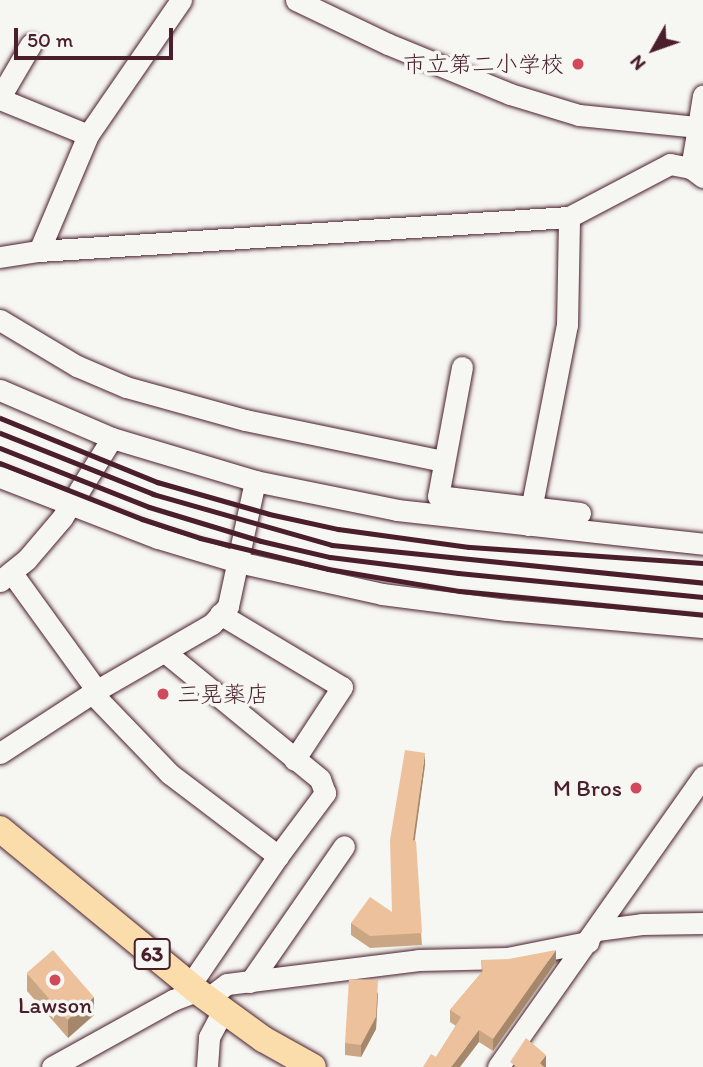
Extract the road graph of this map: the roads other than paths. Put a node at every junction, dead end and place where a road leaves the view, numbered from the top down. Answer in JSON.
{"nodes":[{"id":1,"x":181,"y":0,"type":"edge"},
{"id":2,"x":296,"y":0,"type":"edge"},
{"id":3,"x":30,"y":44,"type":"dead end"},
{"id":4,"x":703,"y":95,"type":"edge"},
{"id":5,"x":0,"y":98,"type":"edge"},
{"id":6,"x":698,"y":127,"type":"junction"},
{"id":7,"x":88,"y":135,"type":"junction"},
{"id":8,"x":697,"y":172,"type":"edge"},
{"id":9,"x":569,"y":218,"type":"junction"},
{"id":10,"x":39,"y":251,"type":"junction"},
{"id":11,"x":0,"y":257,"type":"edge"},
{"id":12,"x":0,"y":320,"type":"edge"},
{"id":13,"x":462,"y":367,"type":"dead end"},
{"id":14,"x":0,"y":390,"type":"edge"},
{"id":15,"x":113,"y":438,"type":"junction"},
{"id":16,"x":443,"y":461,"type":"junction"},
{"id":17,"x":0,"y":477,"type":"edge"},
{"id":18,"x":255,"y":481,"type":"junction"},
{"id":19,"x":71,"y":504,"type":"junction"},
{"id":20,"x":580,"y":513,"type":"dead end"},
{"id":21,"x":530,"y":516,"type":"junction"},
{"id":22,"x":703,"y":544,"type":"edge"},
{"id":23,"x":238,"y":562,"type":"junction"},
{"id":24,"x":6,"y":576,"type":"edge"},
{"id":25,"x":220,"y":614,"type":"junction"},
{"id":26,"x":703,"y":627,"type":"edge"},
{"id":27,"x":166,"y":653,"type":"junction"},
{"id":28,"x":95,"y":692,"type":"junction"},
{"id":29,"x":0,"y":753,"type":"edge"},
{"id":30,"x":294,"y":760,"type":"junction"},
{"id":31,"x":703,"y":776,"type":"edge"},
{"id":32,"x":0,"y":829,"type":"edge"},
{"id":33,"x":344,"y":846,"type":"dead end"},
{"id":34,"x":278,"y":856,"type":"junction"},
{"id":35,"x":703,"y":923,"type":"edge"},
{"id":36,"x":592,"y":936,"type":"junction"},
{"id":37,"x":250,"y":982,"type":"junction"},
{"id":38,"x":204,"y":997,"type":"junction"},
{"id":39,"x":52,"y":1067,"type":"edge"},
{"id":40,"x":207,"y":1067,"type":"edge"},
{"id":41,"x":313,"y":1067,"type":"edge"},
{"id":42,"x":498,"y":1067,"type":"edge"}],
"edges":[{"from":1,"to":7,"type":"street"},
{"from":2,"to":6,"type":"street"},
{"from":3,"to":5,"type":"street"},
{"from":4,"to":6,"type":"street"},
{"from":5,"to":7,"type":"street"},
{"from":6,"to":8,"type":"street"},
{"from":7,"to":10,"type":"street"},
{"from":8,"to":9,"type":"street"},
{"from":9,"to":10,"type":"street"},
{"from":9,"to":21,"type":"street"},
{"from":10,"to":11,"type":"street"},
{"from":12,"to":16,"type":"street"},
{"from":13,"to":16,"type":"street"},
{"from":14,"to":15,"type":"street"},
{"from":15,"to":18,"type":"street"},
{"from":15,"to":19,"type":"street"},
{"from":16,"to":21,"type":"street"},
{"from":17,"to":19,"type":"street"},
{"from":18,"to":21,"type":"street"},
{"from":18,"to":23,"type":"street"},
{"from":19,"to":23,"type":"street"},
{"from":19,"to":24,"type":"street"},
{"from":20,"to":21,"type":"street"},
{"from":21,"to":22,"type":"street"},
{"from":23,"to":25,"type":"street"},
{"from":23,"to":26,"type":"street"},
{"from":24,"to":28,"type":"street"},
{"from":25,"to":27,"type":"street"},
{"from":25,"to":30,"type":"street"},
{"from":27,"to":28,"type":"street"},
{"from":27,"to":30,"type":"street"},
{"from":28,"to":29,"type":"street"},
{"from":28,"to":34,"type":"street"},
{"from":30,"to":34,"type":"street"},
{"from":31,"to":36,"type":"street"},
{"from":32,"to":38,"type":"main road","number":"63"},
{"from":33,"to":37,"type":"street"},
{"from":34,"to":38,"type":"street"},
{"from":35,"to":36,"type":"street"},
{"from":36,"to":37,"type":"street"},
{"from":36,"to":42,"type":"street"},
{"from":37,"to":38,"type":"street"},
{"from":38,"to":39,"type":"street"},
{"from":38,"to":40,"type":"street"},
{"from":38,"to":41,"type":"main road","number":"63"}]}
